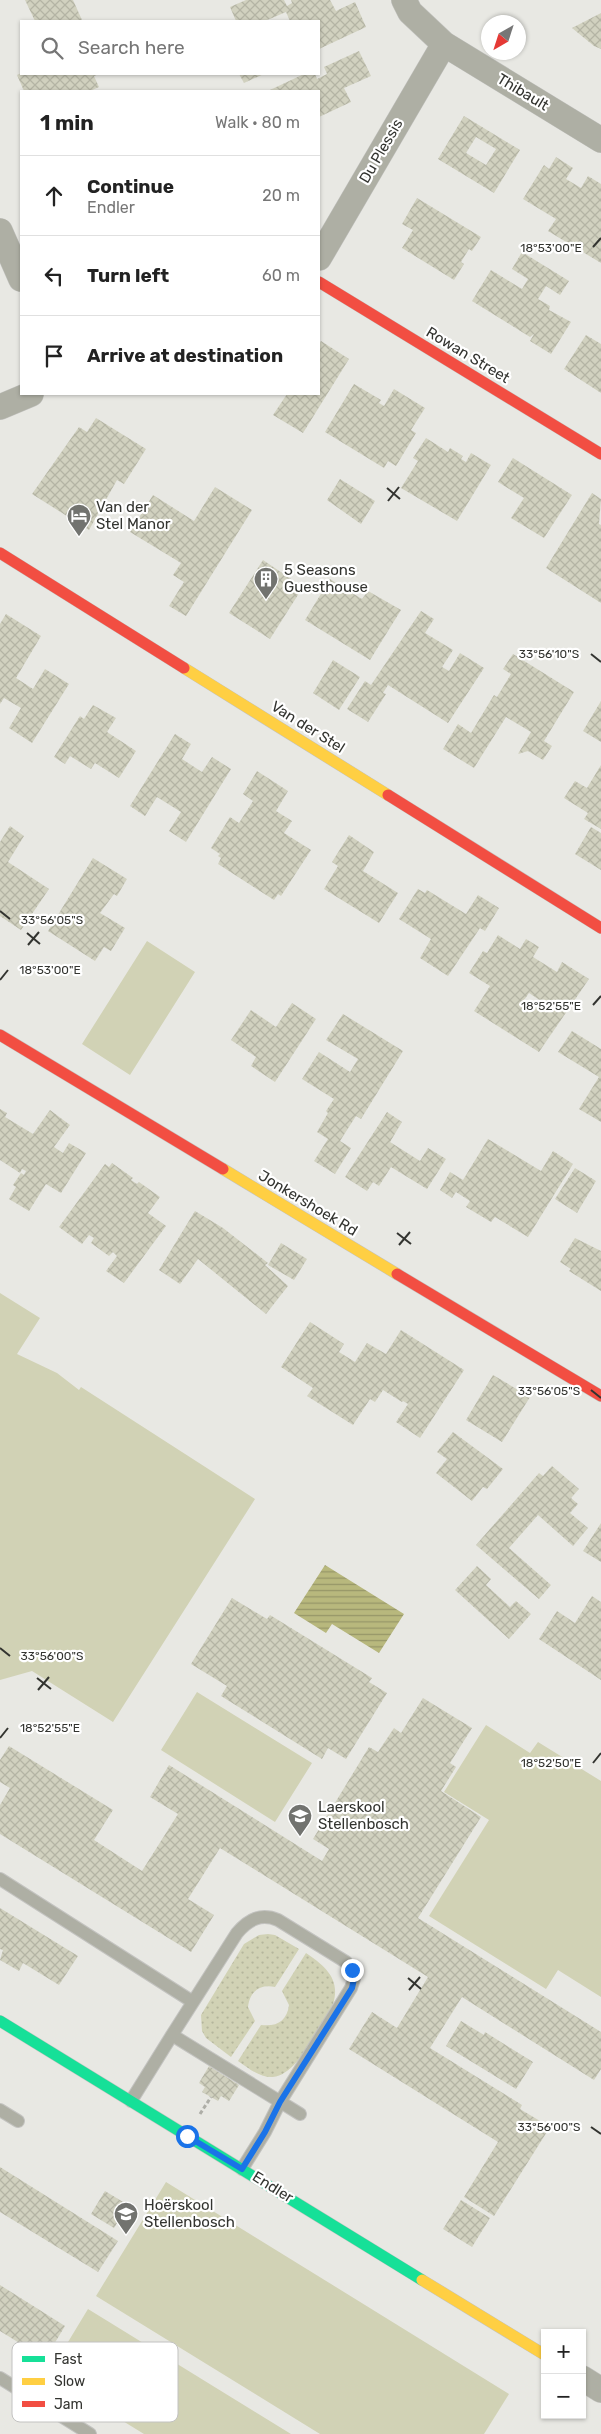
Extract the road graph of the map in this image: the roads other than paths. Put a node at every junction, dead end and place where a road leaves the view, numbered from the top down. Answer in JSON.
{"nodes":[{"id":1,"x":404,"y":0,"type":"edge"},
{"id":2,"x":444,"y":44,"type":"junction"},
{"id":3,"x":601,"y":140,"type":"edge"},
{"id":4,"x":0,"y":231,"type":"edge"},
{"id":5,"x":320,"y":256,"type":"edge"},
{"id":6,"x":20,"y":276,"type":"edge"},
{"id":7,"x":320,"y":283,"type":"edge"},
{"id":8,"x":29,"y":395,"type":"edge"},
{"id":9,"x":0,"y":407,"type":"edge"},
{"id":10,"x":601,"y":454,"type":"edge"},
{"id":11,"x":0,"y":553,"type":"edge"},
{"id":12,"x":601,"y":928,"type":"edge"},
{"id":13,"x":0,"y":1035,"type":"edge"},
{"id":14,"x":601,"y":1396,"type":"edge"},
{"id":15,"x":0,"y":1879,"type":"edge"},
{"id":16,"x":193,"y":2002,"type":"junction"},
{"id":17,"x":0,"y":2020,"type":"edge"},
{"id":18,"x":172,"y":2035,"type":"junction"},
{"id":19,"x":131,"y":2101,"type":"junction"},
{"id":20,"x":280,"y":2102,"type":"junction"},
{"id":21,"x":0,"y":2110,"type":"edge"},
{"id":22,"x":300,"y":2114,"type":"dead end"},
{"id":23,"x":18,"y":2121,"type":"dead end"},
{"id":24,"x":242,"y":2169,"type":"junction"},
{"id":25,"x":541,"y":2353,"type":"edge"},
{"id":26,"x":0,"y":2378,"type":"edge"},
{"id":27,"x":586,"y":2381,"type":"edge"},
{"id":28,"x":12,"y":2385,"type":"edge"},
{"id":29,"x":601,"y":2390,"type":"edge"},
{"id":30,"x":71,"y":2422,"type":"edge"},
{"id":31,"x":90,"y":2434,"type":"edge"}],
"edges":[{"from":1,"to":2,"type":"street","name":"Thibault"},
{"from":2,"to":3,"type":"street","name":"Thibault"},
{"from":2,"to":5,"type":"street","name":"Du Plessis"},
{"from":4,"to":6,"type":"street"},
{"from":7,"to":10,"type":"street","name":"Rowan Street"},
{"from":8,"to":9,"type":"street"},
{"from":11,"to":12,"type":"street","name":"Van der Stel"},
{"from":13,"to":14,"type":"street","name":"Jonkershoek Rd"},
{"from":15,"to":16,"type":"lane"},
{"from":16,"to":18,"type":"lane"},
{"from":16,"to":20,"type":"lane"},
{"from":17,"to":19,"type":"street","name":"Endler"},
{"from":18,"to":19,"type":"lane"},
{"from":18,"to":20,"type":"lane"},
{"from":19,"to":24,"type":"street","name":"Endler"},
{"from":20,"to":22,"type":"lane"},
{"from":20,"to":24,"type":"lane"},
{"from":21,"to":23,"type":"lane"},
{"from":24,"to":25,"type":"street","name":"Endler"},
{"from":26,"to":28,"type":"lane"},
{"from":27,"to":29,"type":"street"},
{"from":30,"to":31,"type":"lane"}]}
